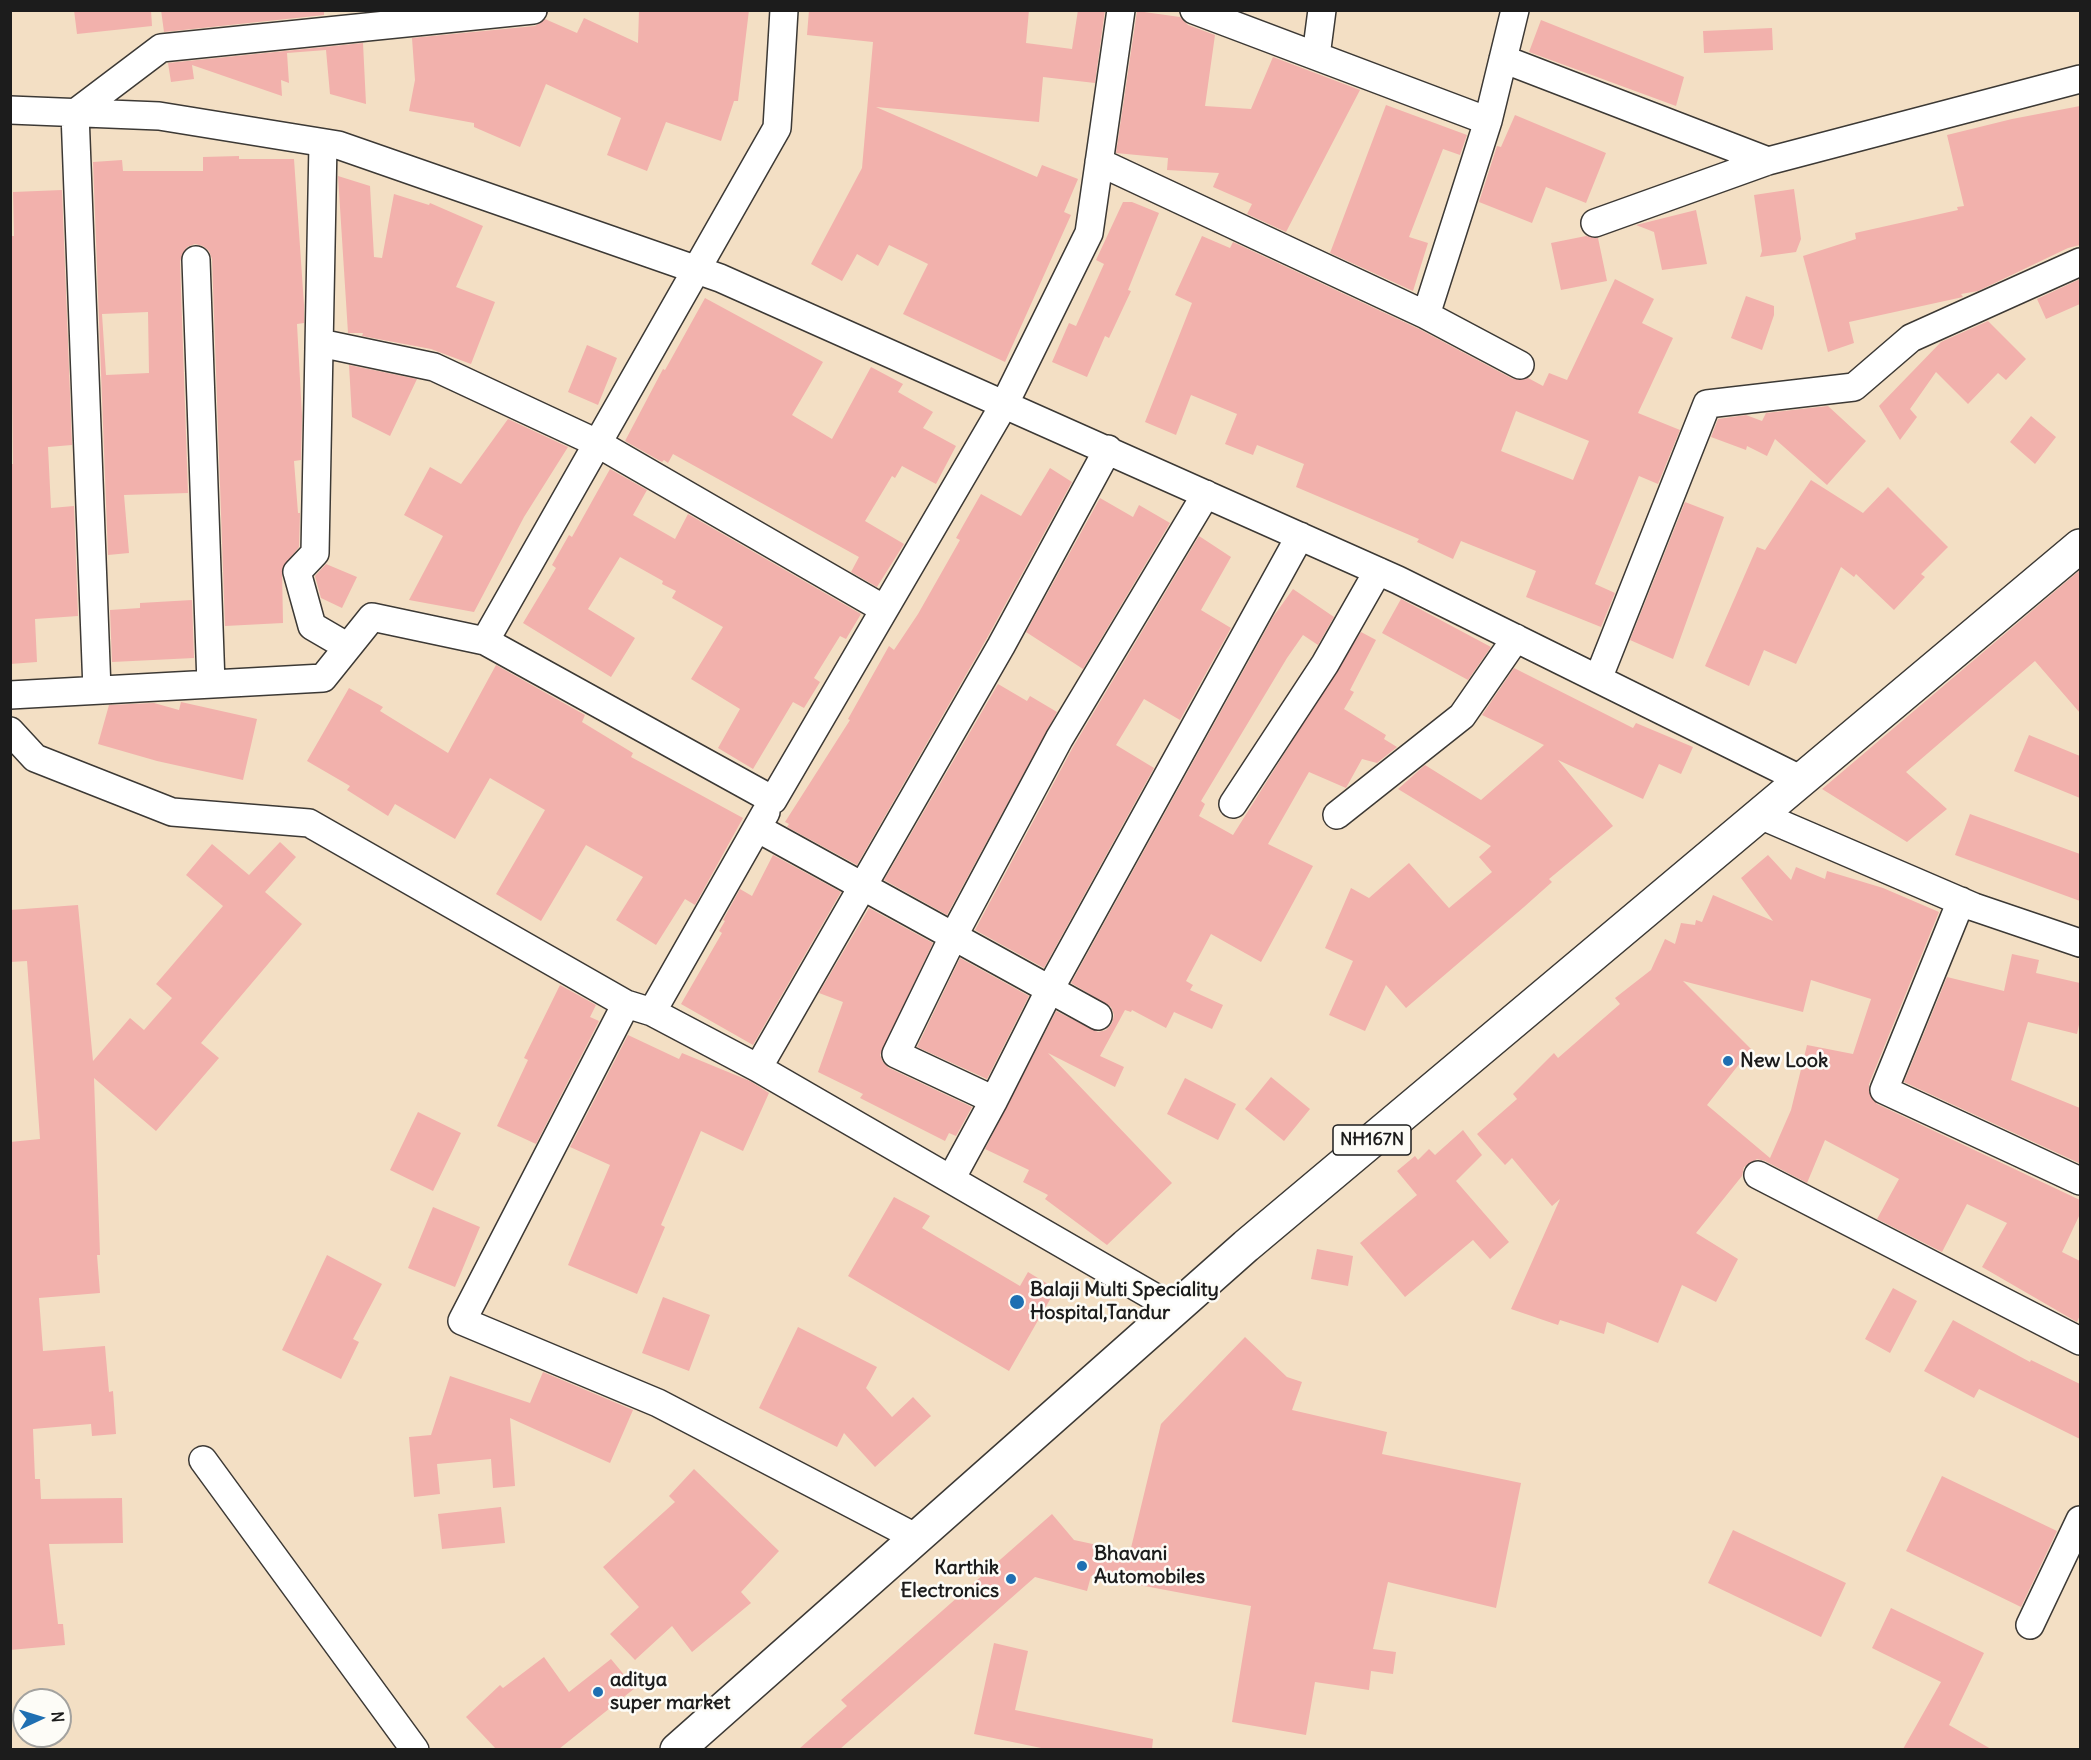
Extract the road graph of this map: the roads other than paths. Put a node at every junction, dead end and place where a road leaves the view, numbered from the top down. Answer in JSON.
{"nodes":[{"id":1,"x":533,"y":10,"type":"edge"},
{"id":2,"x":784,"y":10,"type":"edge"},
{"id":3,"x":1121,"y":10,"type":"edge"},
{"id":4,"x":1194,"y":10,"type":"edge"},
{"id":5,"x":1322,"y":10,"type":"edge"},
{"id":6,"x":1515,"y":10,"type":"edge"},
{"id":7,"x":331,"y":21,"type":"edge"},
{"id":8,"x":1316,"y":56,"type":"junction"},
{"id":9,"x":1503,"y":59,"type":"junction"},
{"id":10,"x":2080,"y":79,"type":"edge"},
{"id":11,"x":10,"y":110,"type":"edge"},
{"id":12,"x":75,"y":113,"type":"junction"},
{"id":13,"x":1488,"y":121,"type":"junction"},
{"id":14,"x":323,"y":143,"type":"junction"},
{"id":15,"x":1768,"y":161,"type":"junction"},
{"id":16,"x":1099,"y":162,"type":"junction"},
{"id":17,"x":1595,"y":223,"type":"dead end"},
{"id":18,"x":196,"y":260,"type":"dead end"},
{"id":19,"x":2080,"y":262,"type":"edge"},
{"id":20,"x":695,"y":270,"type":"junction"},
{"id":21,"x":1426,"y":315,"type":"junction"},
{"id":22,"x":320,"y":343,"type":"junction"},
{"id":23,"x":1520,"y":365,"type":"dead end"},
{"id":24,"x":1005,"y":403,"type":"junction"},
{"id":25,"x":597,"y":443,"type":"junction"},
{"id":26,"x":1108,"y":449,"type":"junction"},
{"id":27,"x":1206,"y":494,"type":"junction"},
{"id":28,"x":1300,"y":536,"type":"junction"},
{"id":29,"x":2080,"y":546,"type":"edge"},
{"id":30,"x":1378,"y":571,"type":"junction"},
{"id":31,"x":884,"y":609,"type":"junction"},
{"id":32,"x":1516,"y":638,"type":"junction"},
{"id":33,"x":486,"y":640,"type":"junction"},
{"id":34,"x":348,"y":646,"type":"junction"},
{"id":35,"x":1598,"y":679,"type":"junction"},
{"id":36,"x":211,"y":684,"type":"junction"},
{"id":37,"x":97,"y":690,"type":"junction"},
{"id":38,"x":10,"y":694,"type":"edge"},
{"id":39,"x":10,"y":731,"type":"edge"},
{"id":40,"x":1802,"y":780,"type":"junction"},
{"id":41,"x":773,"y":800,"type":"junction"},
{"id":42,"x":1233,"y":804,"type":"dead end"},
{"id":43,"x":1337,"y":815,"type":"dead end"},
{"id":44,"x":1760,"y":815,"type":"junction"},
{"id":45,"x":756,"y":828,"type":"junction"},
{"id":46,"x":863,"y":887,"type":"junction"},
{"id":47,"x":1961,"y":901,"type":"junction"},
{"id":48,"x":954,"y":935,"type":"junction"},
{"id":49,"x":2080,"y":943,"type":"edge"},
{"id":50,"x":1050,"y":989,"type":"junction"},
{"id":51,"x":626,"y":1004,"type":"junction"},
{"id":52,"x":652,"y":1012,"type":"junction"},
{"id":53,"x":1098,"y":1016,"type":"dead end"},
{"id":54,"x":758,"y":1068,"type":"junction"},
{"id":55,"x":994,"y":1100,"type":"junction"},
{"id":56,"x":1758,"y":1175,"type":"dead end"},
{"id":57,"x":951,"y":1179,"type":"junction"},
{"id":58,"x":2080,"y":1181,"type":"edge"},
{"id":59,"x":1175,"y":1309,"type":"junction"},
{"id":60,"x":2080,"y":1341,"type":"edge"},
{"id":61,"x":203,"y":1460,"type":"dead end"},
{"id":62,"x":2080,"y":1520,"type":"edge"},
{"id":63,"x":916,"y":1538,"type":"junction"},
{"id":64,"x":2030,"y":1625,"type":"dead end"},
{"id":65,"x":415,"y":1749,"type":"edge"},
{"id":66,"x":677,"y":1749,"type":"edge"}],
"edges":[{"from":1,"to":7,"type":"street"},
{"from":2,"to":20,"type":"street"},
{"from":3,"to":16,"type":"street"},
{"from":4,"to":8,"type":"street"},
{"from":5,"to":8,"type":"street"},
{"from":6,"to":9,"type":"street"},
{"from":7,"to":12,"type":"street"},
{"from":8,"to":13,"type":"street"},
{"from":9,"to":13,"type":"street"},
{"from":9,"to":15,"type":"street"},
{"from":10,"to":15,"type":"street"},
{"from":11,"to":12,"type":"street"},
{"from":12,"to":14,"type":"street"},
{"from":12,"to":37,"type":"street"},
{"from":13,"to":21,"type":"street"},
{"from":14,"to":20,"type":"street"},
{"from":14,"to":22,"type":"street"},
{"from":15,"to":17,"type":"street"},
{"from":16,"to":21,"type":"street"},
{"from":16,"to":24,"type":"street"},
{"from":18,"to":36,"type":"street"},
{"from":19,"to":35,"type":"street"},
{"from":20,"to":24,"type":"street"},
{"from":20,"to":25,"type":"street"},
{"from":21,"to":23,"type":"street"},
{"from":22,"to":25,"type":"street"},
{"from":22,"to":34,"type":"street"},
{"from":24,"to":26,"type":"street"},
{"from":24,"to":31,"type":"street"},
{"from":25,"to":31,"type":"street"},
{"from":25,"to":33,"type":"street"},
{"from":26,"to":27,"type":"street"},
{"from":26,"to":46,"type":"street"},
{"from":27,"to":28,"type":"street"},
{"from":27,"to":48,"type":"street"},
{"from":28,"to":30,"type":"street"},
{"from":28,"to":50,"type":"street"},
{"from":29,"to":40,"type":"highway","number":"NH167N"},
{"from":30,"to":32,"type":"street"},
{"from":30,"to":42,"type":"street"},
{"from":31,"to":41,"type":"street"},
{"from":32,"to":35,"type":"street"},
{"from":32,"to":43,"type":"street"},
{"from":33,"to":34,"type":"street"},
{"from":33,"to":41,"type":"street"},
{"from":34,"to":36,"type":"street"},
{"from":35,"to":40,"type":"street"},
{"from":36,"to":37,"type":"street"},
{"from":37,"to":38,"type":"street"},
{"from":39,"to":51,"type":"street"},
{"from":40,"to":44,"type":"highway","number":"NH167N"},
{"from":41,"to":45,"type":"street"},
{"from":44,"to":47,"type":"street"},
{"from":44,"to":59,"type":"highway","number":"NH167N"},
{"from":45,"to":46,"type":"street"},
{"from":45,"to":52,"type":"street"},
{"from":46,"to":48,"type":"street"},
{"from":46,"to":54,"type":"street"},
{"from":47,"to":49,"type":"street"},
{"from":47,"to":58,"type":"street"},
{"from":48,"to":50,"type":"street"},
{"from":48,"to":55,"type":"street"},
{"from":50,"to":53,"type":"street"},
{"from":50,"to":55,"type":"street"},
{"from":51,"to":52,"type":"street"},
{"from":51,"to":63,"type":"street"},
{"from":52,"to":54,"type":"street"},
{"from":54,"to":57,"type":"street"},
{"from":55,"to":57,"type":"street"},
{"from":56,"to":60,"type":"street"},
{"from":57,"to":59,"type":"street"},
{"from":59,"to":63,"type":"highway","number":"NH167N"},
{"from":61,"to":65,"type":"street"},
{"from":62,"to":64,"type":"street"},
{"from":63,"to":66,"type":"highway","number":"NH167N"}]}
